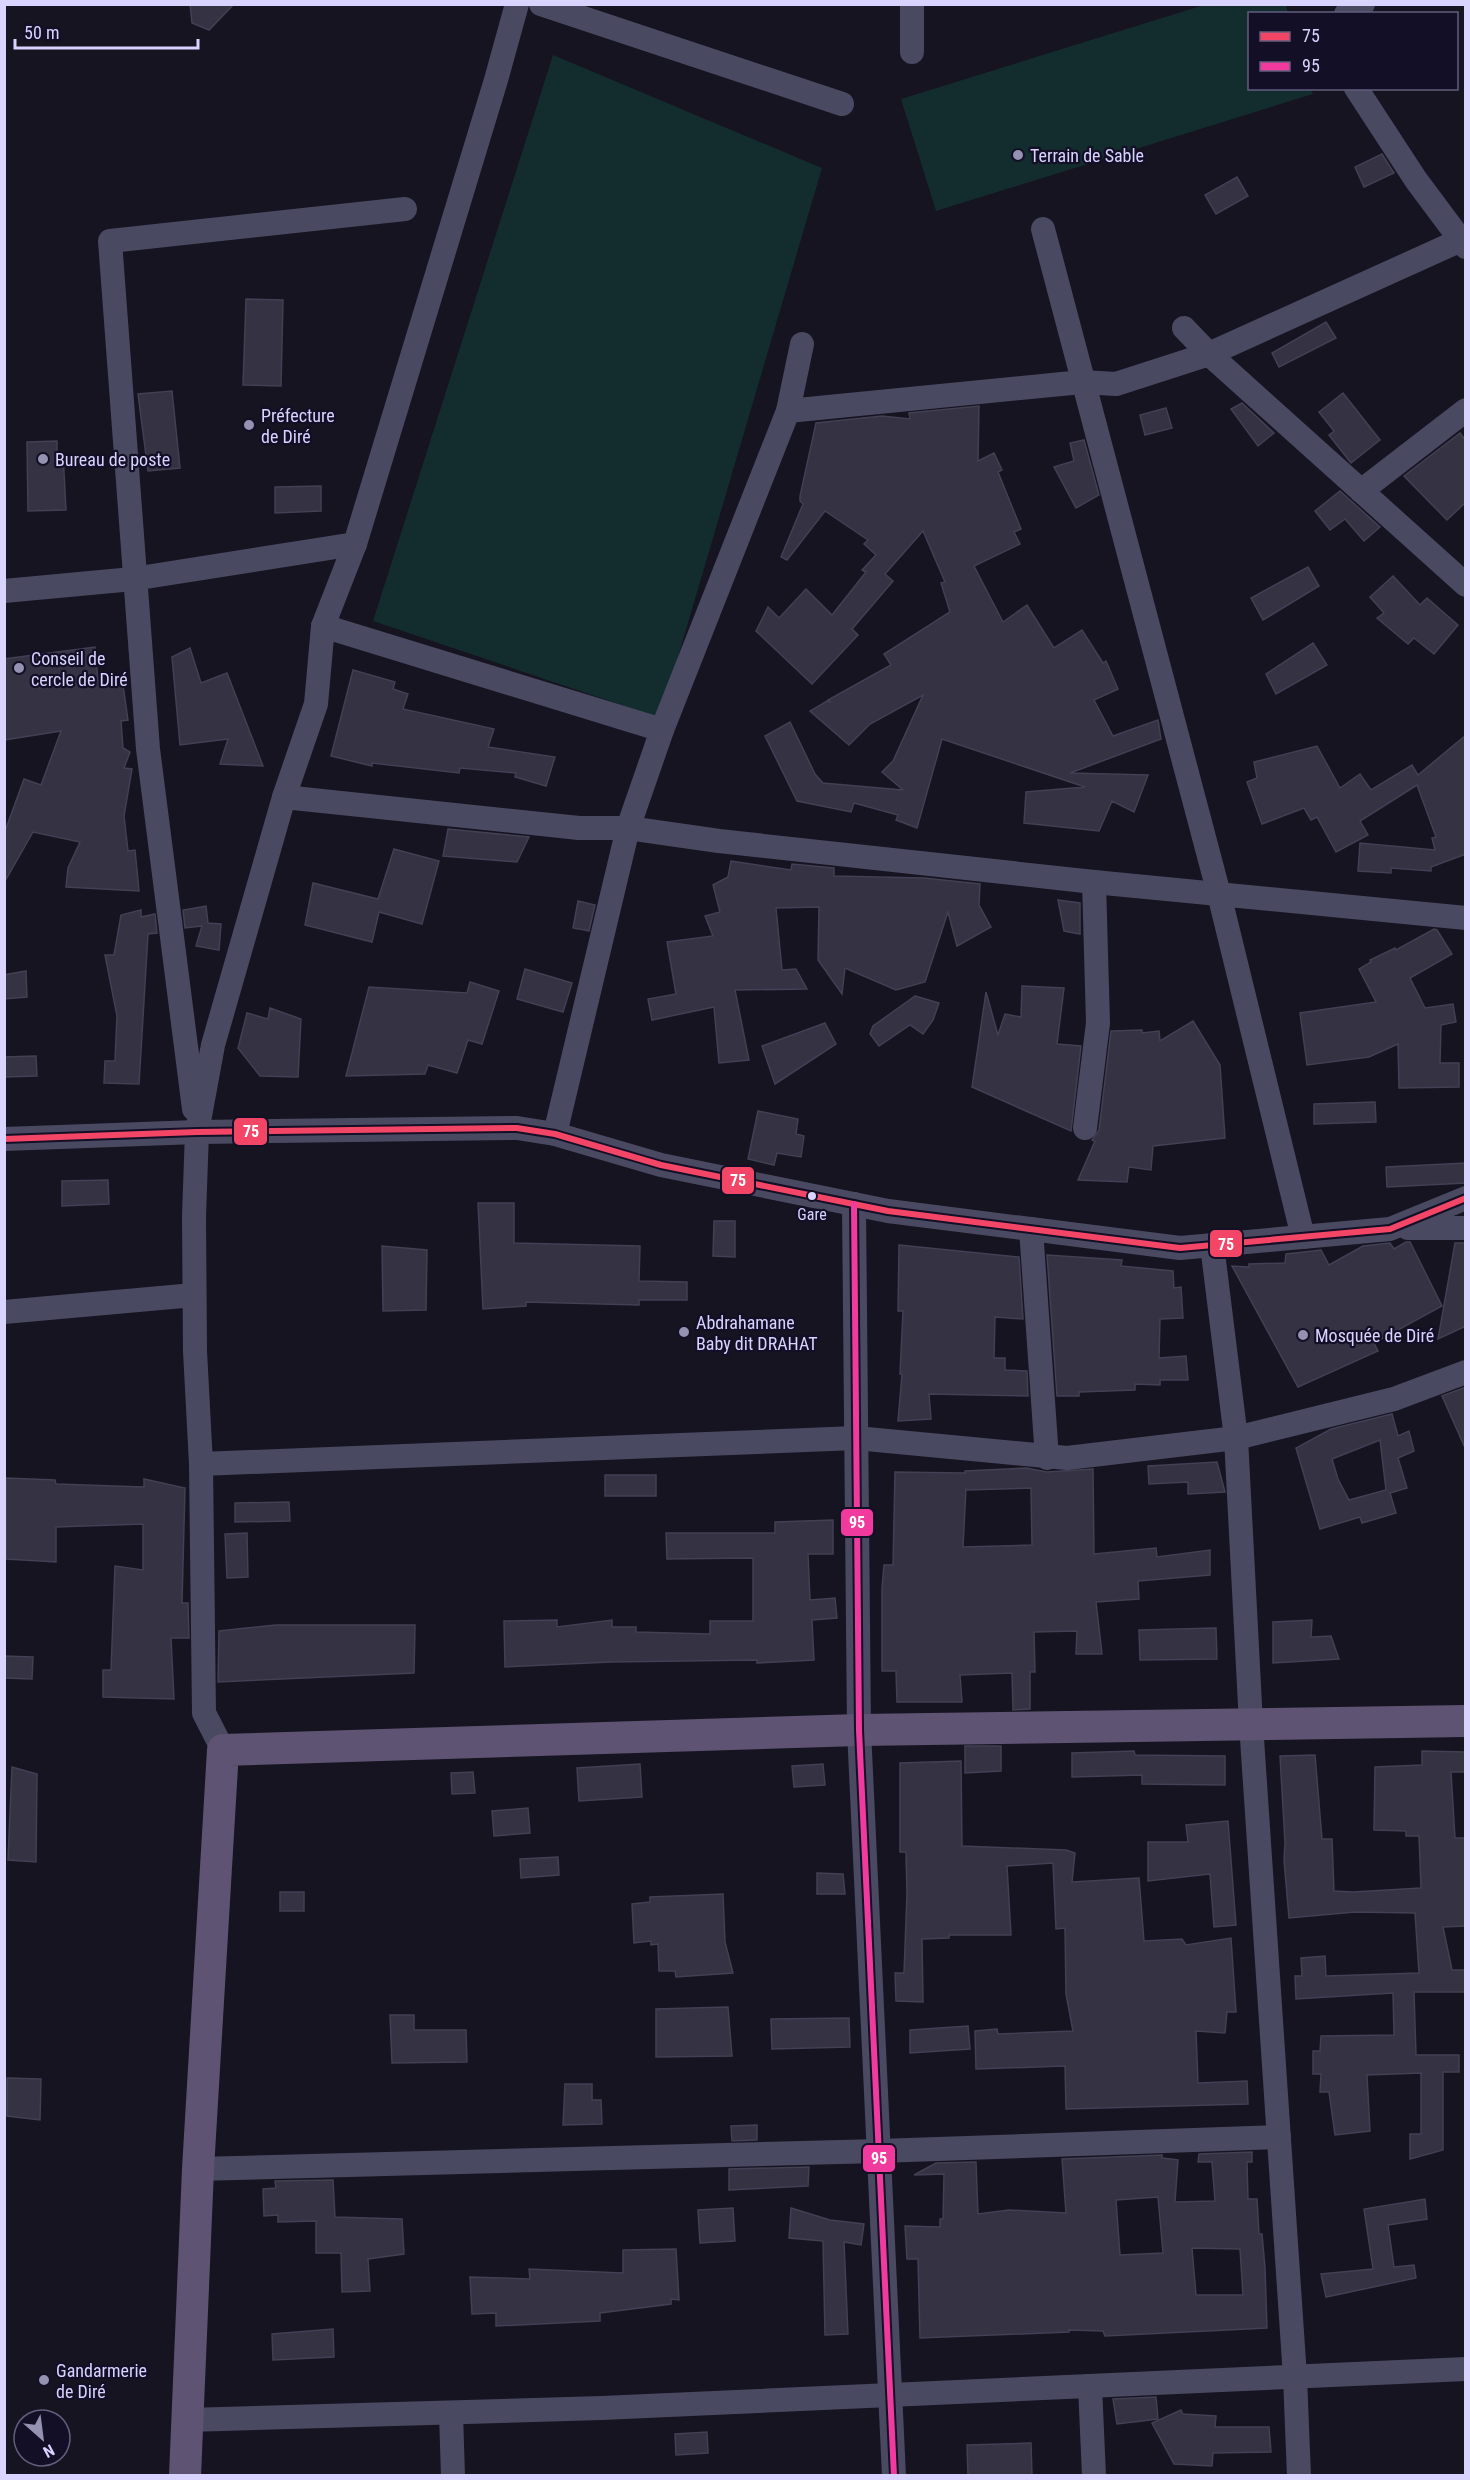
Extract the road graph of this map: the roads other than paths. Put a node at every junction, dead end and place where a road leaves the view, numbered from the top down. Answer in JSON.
{"nodes":[{"id":1,"x":517,"y":4,"type":"edge"},
{"id":2,"x":541,"y":4,"type":"edge"},
{"id":3,"x":912,"y":4,"type":"edge"},
{"id":4,"x":1363,"y":4,"type":"edge"},
{"id":5,"x":1349,"y":12,"type":"edge"},
{"id":6,"x":912,"y":52,"type":"dead end"},
{"id":7,"x":1357,"y":90,"type":"edge"},
{"id":8,"x":842,"y":104,"type":"dead end"},
{"id":9,"x":405,"y":209,"type":"dead end"},
{"id":10,"x":1042,"y":229,"type":"dead end"},
{"id":11,"x":1463,"y":244,"type":"edge"},
{"id":12,"x":1184,"y":328,"type":"dead end"},
{"id":13,"x":802,"y":344,"type":"dead end"},
{"id":14,"x":1209,"y":354,"type":"junction"},
{"id":15,"x":1082,"y":382,"type":"junction"},
{"id":16,"x":1466,"y":410,"type":"edge"},
{"id":17,"x":788,"y":411,"type":"junction"},
{"id":18,"x":1361,"y":491,"type":"junction"},
{"id":19,"x":355,"y":544,"type":"junction"},
{"id":20,"x":133,"y":579,"type":"junction"},
{"id":21,"x":1466,"y":585,"type":"edge"},
{"id":22,"x":4,"y":591,"type":"edge"},
{"id":23,"x":323,"y":626,"type":"junction"},
{"id":24,"x":662,"y":730,"type":"junction"},
{"id":25,"x":284,"y":797,"type":"junction"},
{"id":26,"x":628,"y":828,"type":"junction"},
{"id":27,"x":1094,"y":882,"type":"junction"},
{"id":28,"x":1219,"y":894,"type":"junction"},
{"id":29,"x":1462,"y":911,"type":"edge"},
{"id":30,"x":1085,"y":1128,"type":"dead end"},
{"id":31,"x":197,"y":1132,"type":"junction"},
{"id":32,"x":555,"y":1134,"type":"junction"},
{"id":33,"x":4,"y":1138,"type":"edge"},
{"id":34,"x":1466,"y":1198,"type":"edge"},
{"id":35,"x":854,"y":1204,"type":"junction"},
{"id":36,"x":1466,"y":1228,"type":"edge"},
{"id":37,"x":1031,"y":1229,"type":"junction"},
{"id":38,"x":1390,"y":1229,"type":"junction"},
{"id":39,"x":1303,"y":1237,"type":"junction"},
{"id":40,"x":1212,"y":1245,"type":"junction"},
{"id":41,"x":194,"y":1295,"type":"junction"},
{"id":42,"x":4,"y":1312,"type":"edge"},
{"id":43,"x":1466,"y":1372,"type":"edge"},
{"id":44,"x":856,"y":1438,"type":"junction"},
{"id":45,"x":1236,"y":1438,"type":"junction"},
{"id":46,"x":1047,"y":1458,"type":"junction"},
{"id":47,"x":201,"y":1464,"type":"junction"},
{"id":48,"x":1466,"y":1720,"type":"edge"},
{"id":49,"x":1251,"y":1724,"type":"junction"},
{"id":50,"x":859,"y":1730,"type":"junction"},
{"id":51,"x":223,"y":1750,"type":"junction"},
{"id":52,"x":1279,"y":2137,"type":"junction"},
{"id":53,"x":879,"y":2151,"type":"junction"},
{"id":54,"x":198,"y":2169,"type":"junction"},
{"id":55,"x":1466,"y":2369,"type":"edge"},
{"id":56,"x":1295,"y":2377,"type":"junction"},
{"id":57,"x":1090,"y":2386,"type":"junction"},
{"id":58,"x":890,"y":2395,"type":"junction"},
{"id":59,"x":451,"y":2413,"type":"junction"},
{"id":60,"x":188,"y":2420,"type":"junction"},
{"id":61,"x":185,"y":2475,"type":"edge"},
{"id":62,"x":453,"y":2475,"type":"edge"},
{"id":63,"x":894,"y":2475,"type":"edge"},
{"id":64,"x":1094,"y":2475,"type":"edge"},
{"id":65,"x":1299,"y":2475,"type":"edge"}],
"edges":[{"from":1,"to":19,"type":"street"},
{"from":2,"to":8,"type":"street"},
{"from":3,"to":6,"type":"street"},
{"from":4,"to":5,"type":"street"},
{"from":7,"to":11,"type":"street"},
{"from":9,"to":20,"type":"street"},
{"from":10,"to":15,"type":"street"},
{"from":11,"to":14,"type":"street"},
{"from":12,"to":14,"type":"street"},
{"from":13,"to":17,"type":"street"},
{"from":14,"to":15,"type":"street"},
{"from":14,"to":18,"type":"street"},
{"from":15,"to":17,"type":"street"},
{"from":15,"to":28,"type":"street"},
{"from":16,"to":18,"type":"street"},
{"from":17,"to":24,"type":"street"},
{"from":18,"to":21,"type":"street"},
{"from":19,"to":20,"type":"street"},
{"from":19,"to":23,"type":"street"},
{"from":20,"to":22,"type":"street"},
{"from":20,"to":31,"type":"street"},
{"from":23,"to":24,"type":"street"},
{"from":23,"to":25,"type":"street"},
{"from":24,"to":26,"type":"street"},
{"from":25,"to":26,"type":"street"},
{"from":25,"to":31,"type":"street"},
{"from":26,"to":27,"type":"street"},
{"from":26,"to":32,"type":"street"},
{"from":27,"to":28,"type":"street"},
{"from":27,"to":30,"type":"street"},
{"from":28,"to":29,"type":"street"},
{"from":28,"to":39,"type":"street"},
{"from":31,"to":32,"type":"street"},
{"from":31,"to":33,"type":"street"},
{"from":31,"to":41,"type":"street"},
{"from":32,"to":35,"type":"street"},
{"from":34,"to":38,"type":"street"},
{"from":35,"to":37,"type":"street"},
{"from":35,"to":44,"type":"street"},
{"from":36,"to":38,"type":"street"},
{"from":37,"to":40,"type":"street"},
{"from":37,"to":46,"type":"street"},
{"from":38,"to":39,"type":"street"},
{"from":39,"to":40,"type":"street"},
{"from":40,"to":45,"type":"street"},
{"from":41,"to":42,"type":"street"},
{"from":41,"to":47,"type":"street"},
{"from":43,"to":45,"type":"street"},
{"from":44,"to":46,"type":"street"},
{"from":44,"to":47,"type":"street"},
{"from":44,"to":50,"type":"street"},
{"from":45,"to":46,"type":"street"},
{"from":45,"to":49,"type":"street"},
{"from":47,"to":51,"type":"street"},
{"from":48,"to":49,"type":"main road"},
{"from":49,"to":50,"type":"main road"},
{"from":49,"to":52,"type":"street"},
{"from":50,"to":51,"type":"main road"},
{"from":50,"to":53,"type":"street"},
{"from":51,"to":54,"type":"main road"},
{"from":52,"to":53,"type":"street"},
{"from":52,"to":56,"type":"street"},
{"from":53,"to":54,"type":"street"},
{"from":53,"to":58,"type":"street"},
{"from":54,"to":60,"type":"main road"},
{"from":55,"to":56,"type":"street"},
{"from":56,"to":57,"type":"street"},
{"from":56,"to":65,"type":"street"},
{"from":57,"to":58,"type":"street"},
{"from":57,"to":64,"type":"street"},
{"from":58,"to":59,"type":"street"},
{"from":58,"to":63,"type":"street"},
{"from":59,"to":60,"type":"street"},
{"from":59,"to":62,"type":"street"},
{"from":60,"to":61,"type":"main road"}]}
